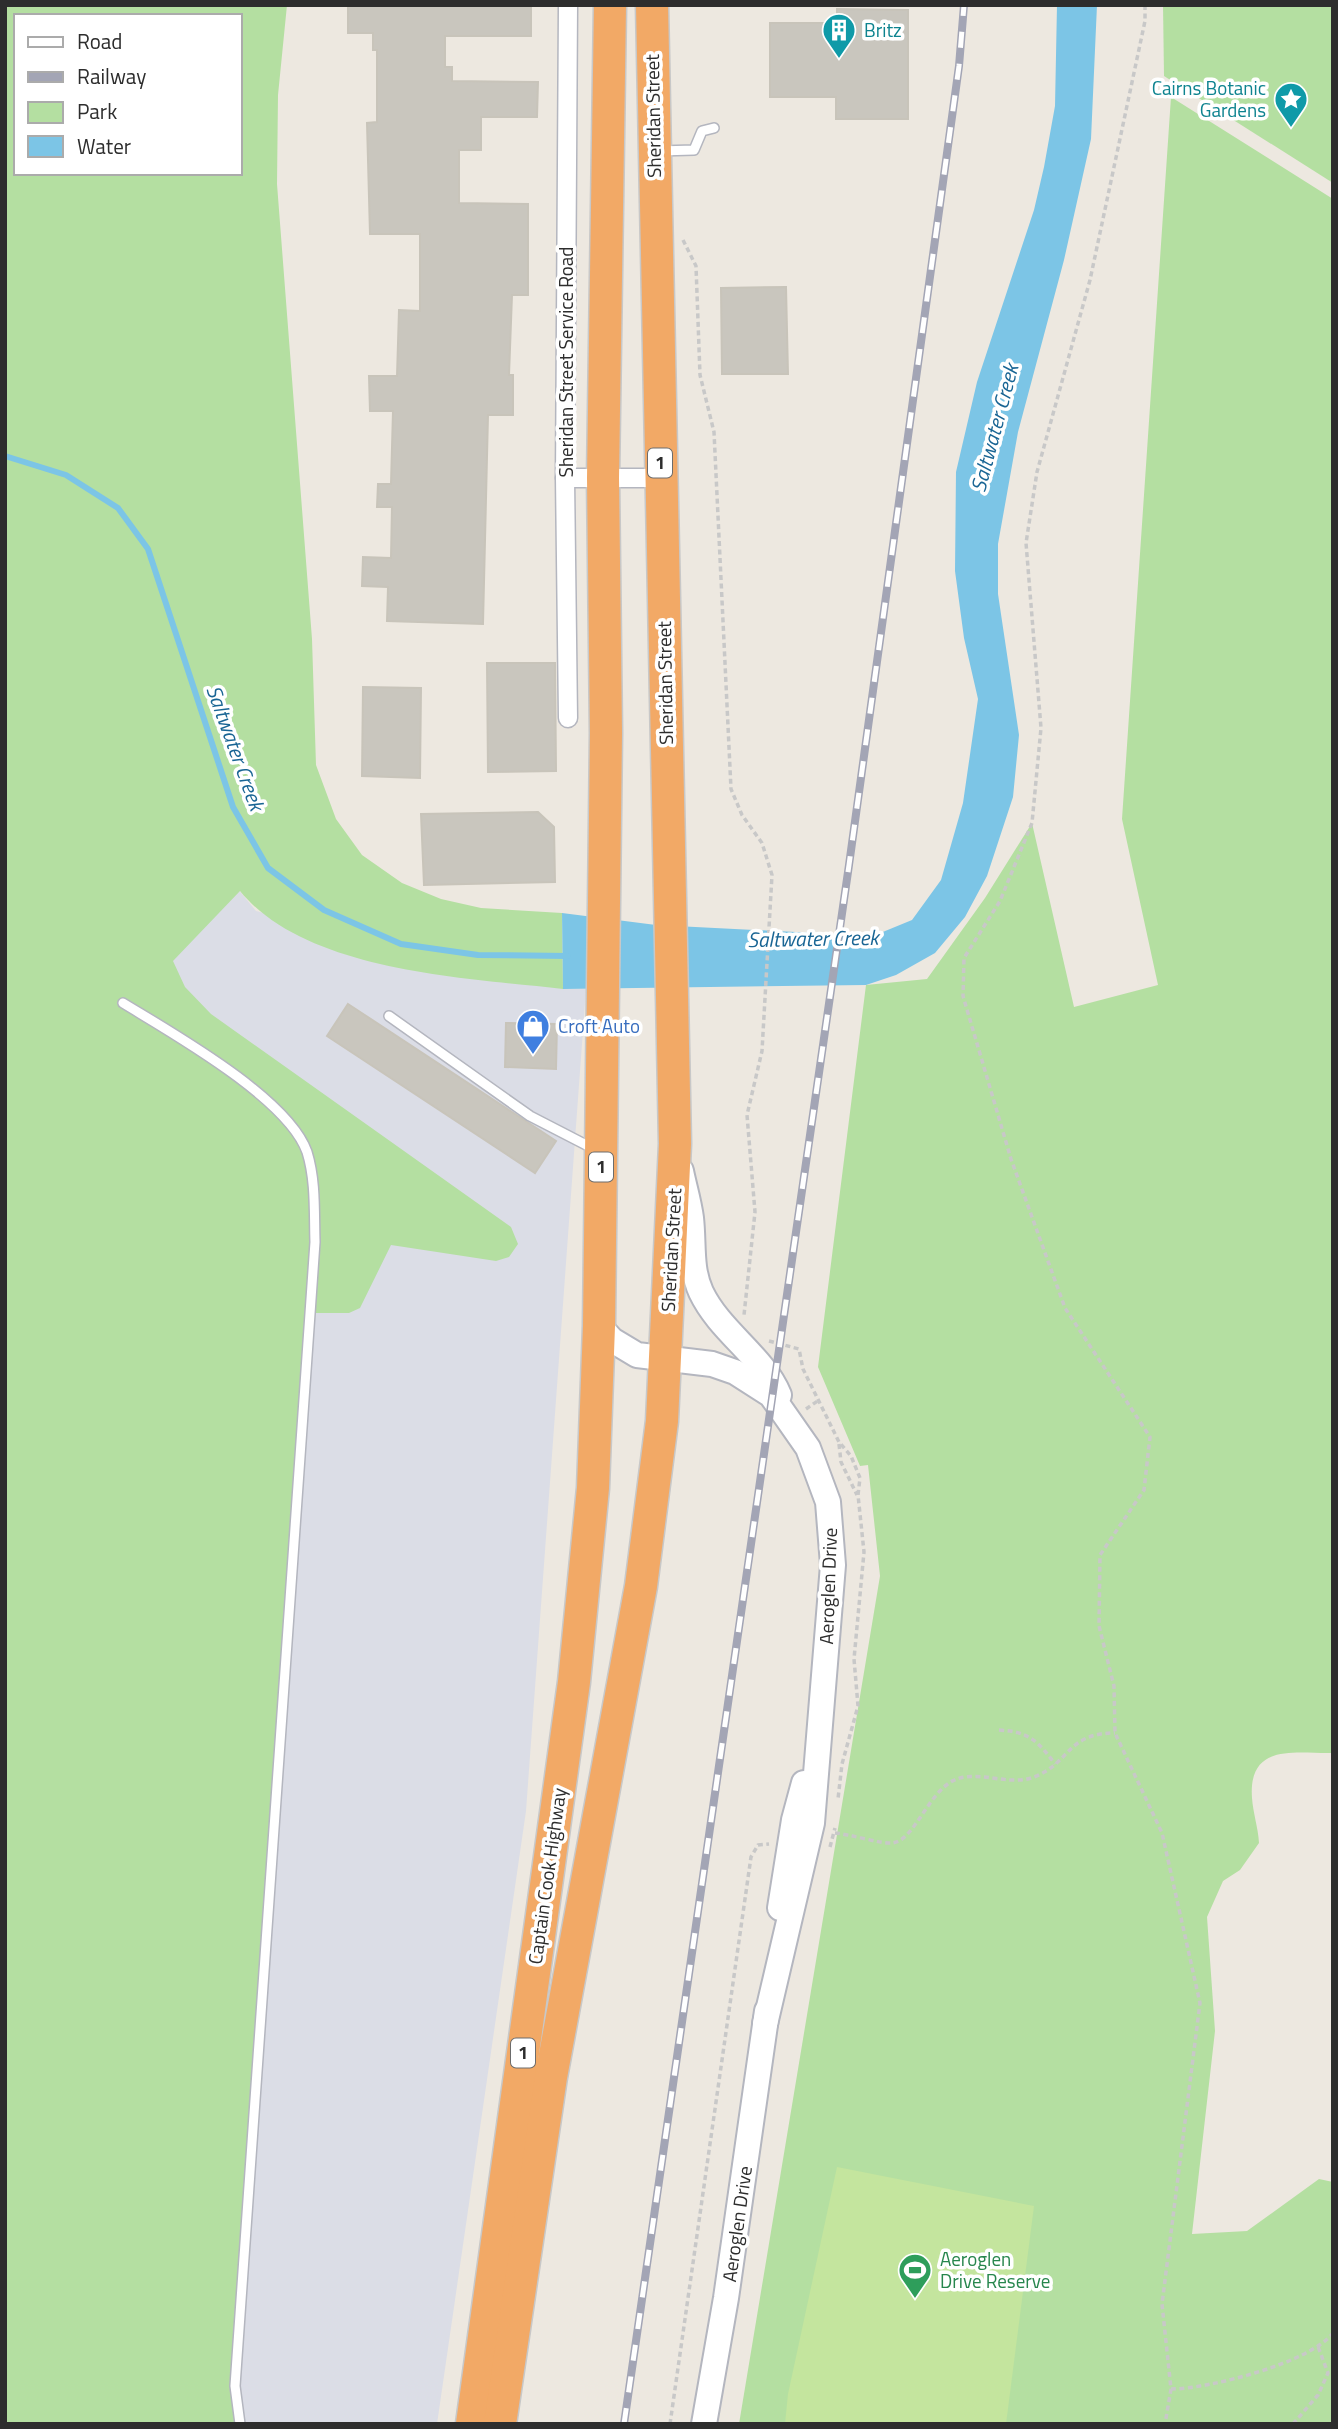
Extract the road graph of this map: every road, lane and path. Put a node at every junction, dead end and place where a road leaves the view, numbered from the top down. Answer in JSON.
{"nodes":[{"id":1,"x":568,"y":5,"type":"edge"},
{"id":2,"x":610,"y":5,"type":"edge"},
{"id":3,"x":652,"y":5,"type":"edge"},
{"id":4,"x":1145,"y":5,"type":"edge"},
{"id":5,"x":714,"y":128,"type":"dead end"},
{"id":6,"x":653,"y":150,"type":"junction"},
{"id":7,"x":679,"y":233,"type":"dead end"},
{"id":8,"x":565,"y":478,"type":"junction"},
{"id":9,"x":603,"y":478,"type":"junction"},
{"id":10,"x":660,"y":478,"type":"junction"},
{"id":11,"x":568,"y":718,"type":"dead end"},
{"id":12,"x":123,"y":1003,"type":"dead end"},
{"id":13,"x":389,"y":1017,"type":"dead end"},
{"id":14,"x":675,"y":1144,"type":"junction"},
{"id":15,"x":601,"y":1152,"type":"junction"},
{"id":16,"x":744,"y":1316,"type":"dead end"},
{"id":17,"x":599,"y":1326,"type":"junction"},
{"id":18,"x":766,"y":1340,"type":"dead end"},
{"id":19,"x":666,"y":1360,"type":"junction"},
{"id":20,"x":788,"y":1415,"type":"junction"},
{"id":21,"x":839,"y":1441,"type":"junction"},
{"id":22,"x":858,"y":1495,"type":"junction"},
{"id":23,"x":999,"y":1730,"type":"dead end"},
{"id":24,"x":1115,"y":1732,"type":"junction"},
{"id":25,"x":1055,"y":1764,"type":"junction"},
{"id":26,"x":838,"y":1802,"type":"dead end"},
{"id":27,"x":835,"y":1825,"type":"dead end"},
{"id":28,"x":835,"y":1833,"type":"junction"},
{"id":29,"x":780,"y":1845,"type":"dead end"},
{"id":30,"x":824,"y":1851,"type":"dead end"},
{"id":31,"x":1333,"y":2333,"type":"edge"},
{"id":32,"x":1317,"y":2344,"type":"junction"},
{"id":33,"x":1171,"y":2389,"type":"junction"},
{"id":34,"x":240,"y":2424,"type":"edge"},
{"id":35,"x":472,"y":2424,"type":"edge"},
{"id":36,"x":499,"y":2424,"type":"edge"},
{"id":37,"x":670,"y":2424,"type":"edge"},
{"id":38,"x":704,"y":2424,"type":"edge"},
{"id":39,"x":1165,"y":2424,"type":"edge"},
{"id":40,"x":1293,"y":2424,"type":"edge"}],
"edges":[{"from":1,"to":8,"type":"street","name":"Sheridan Street Service Road"},
{"from":2,"to":9,"type":"highway","number":"1"},
{"from":3,"to":6,"type":"highway","name":"Sheridan Street","number":"1"},
{"from":4,"to":24,"type":"path"},
{"from":5,"to":6,"type":"lane"},
{"from":6,"to":10,"type":"highway","name":"Sheridan Street","number":"1"},
{"from":7,"to":16,"type":"path"},
{"from":8,"to":9,"type":"street"},
{"from":8,"to":11,"type":"street","name":"Sheridan Street Service Road"},
{"from":9,"to":10,"type":"street"},
{"from":9,"to":15,"type":"highway","number":"1"},
{"from":10,"to":14,"type":"highway","name":"Sheridan Street","number":"1"},
{"from":12,"to":34,"type":"lane"},
{"from":13,"to":15,"type":"lane"},
{"from":14,"to":19,"type":"highway","name":"Sheridan Street","number":"1"},
{"from":14,"to":20,"type":"street","name":"Aeroglen Drive"},
{"from":15,"to":17,"type":"highway","number":"1"},
{"from":17,"to":19,"type":"street","name":"Aeroglen Drive"},
{"from":17,"to":35,"type":"highway","name":"Captain Cook Highway","number":"1"},
{"from":18,"to":21,"type":"path"},
{"from":19,"to":20,"type":"street","name":"Aeroglen Drive"},
{"from":19,"to":36,"type":"highway","name":"Captain Cook Highway","number":"1"},
{"from":20,"to":38,"type":"street","name":"Aeroglen Drive"},
{"from":21,"to":22,"type":"path"},
{"from":21,"to":22,"type":"path"},
{"from":22,"to":26,"type":"path"},
{"from":23,"to":25,"type":"path"},
{"from":24,"to":25,"type":"path"},
{"from":24,"to":33,"type":"path"},
{"from":25,"to":28,"type":"path"},
{"from":27,"to":28,"type":"path"},
{"from":28,"to":30,"type":"path"},
{"from":29,"to":37,"type":"path"},
{"from":31,"to":32,"type":"path"},
{"from":32,"to":33,"type":"path"},
{"from":32,"to":40,"type":"path"},
{"from":33,"to":39,"type":"path"}]}
